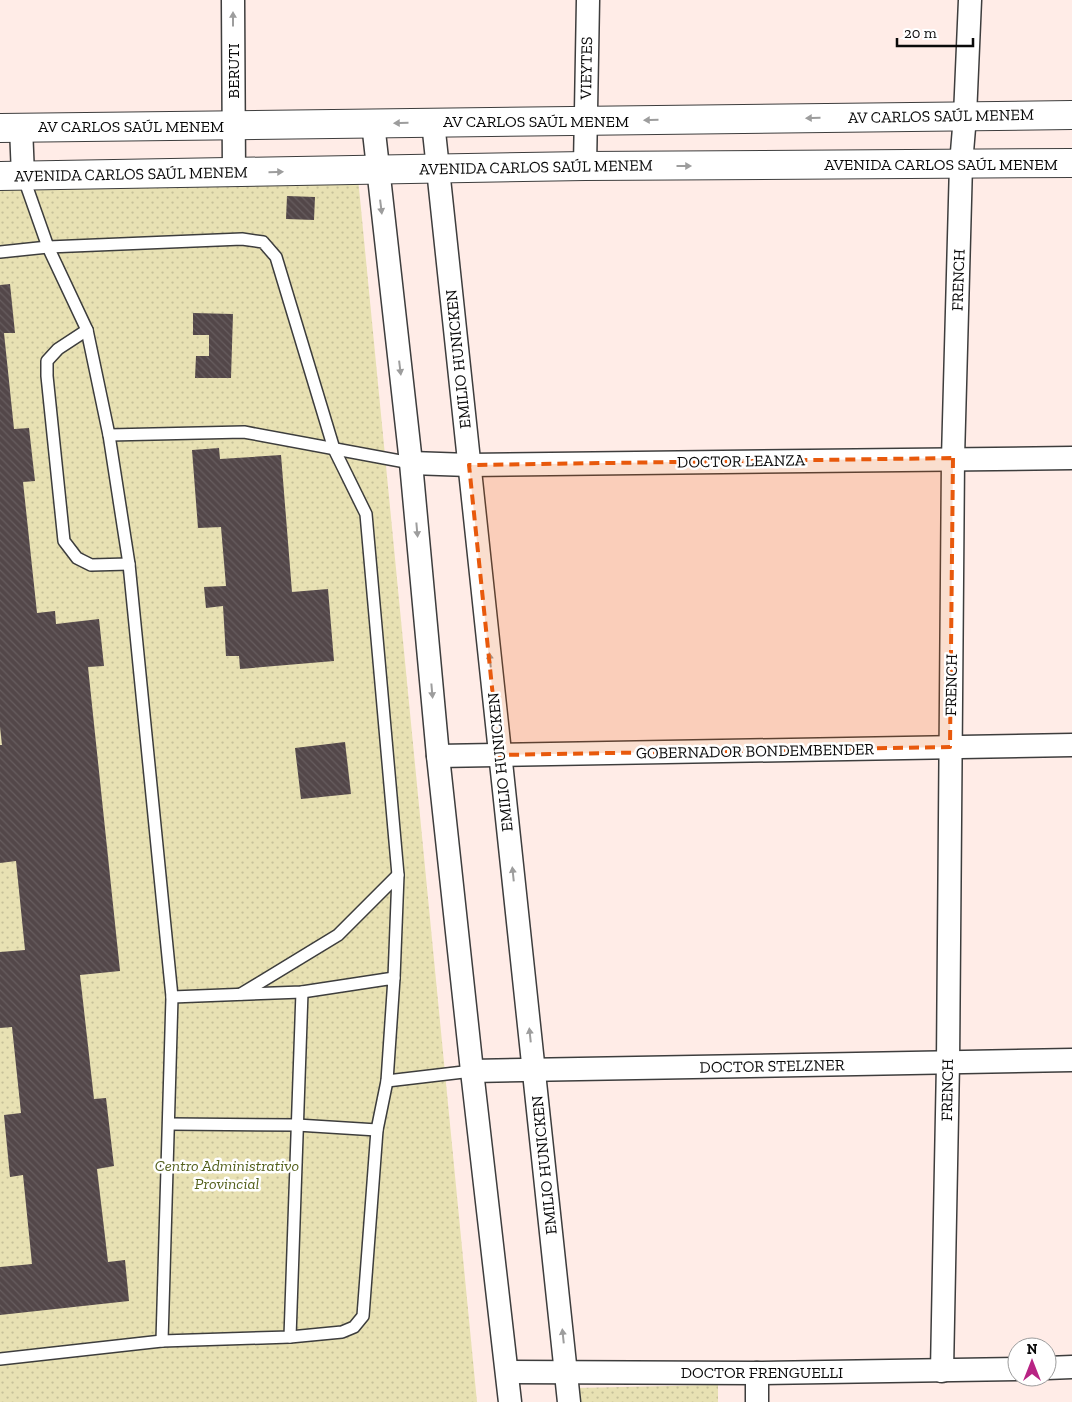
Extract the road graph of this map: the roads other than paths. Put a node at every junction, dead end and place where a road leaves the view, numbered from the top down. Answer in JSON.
{"nodes":[{"id":1,"x":233,"y":0,"type":"edge"},
{"id":2,"x":588,"y":0,"type":"edge"},
{"id":3,"x":970,"y":0,"type":"edge"},
{"id":4,"x":1072,"y":115,"type":"edge"},
{"id":5,"x":965,"y":116,"type":"junction"},
{"id":6,"x":585,"y":121,"type":"junction"},
{"id":7,"x":433,"y":122,"type":"junction"},
{"id":8,"x":373,"y":123,"type":"junction"},
{"id":9,"x":234,"y":126,"type":"junction"},
{"id":10,"x":11,"y":127,"type":"edge"},
{"id":11,"x":1072,"y":163,"type":"edge"},
{"id":12,"x":961,"y":164,"type":"junction"},
{"id":13,"x":585,"y":166,"type":"junction"},
{"id":14,"x":437,"y":168,"type":"junction"},
{"id":15,"x":377,"y":170,"type":"junction"},
{"id":16,"x":234,"y":173,"type":"junction"},
{"id":17,"x":11,"y":176,"type":"edge"},
{"id":18,"x":48,"y":247,"type":"junction"},
{"id":19,"x":0,"y":252,"type":"edge"},
{"id":20,"x":87,"y":330,"type":"junction"},
{"id":21,"x":109,"y":435,"type":"junction"},
{"id":22,"x":334,"y":449,"type":"junction"},
{"id":23,"x":953,"y":458,"type":"junction"},
{"id":24,"x":1072,"y":458,"type":"edge"},
{"id":25,"x":411,"y":463,"type":"junction"},
{"id":26,"x":469,"y":465,"type":"junction"},
{"id":27,"x":128,"y":564,"type":"junction"},
{"id":28,"x":1072,"y":745,"type":"edge"},
{"id":29,"x":950,"y":747,"type":"junction"},
{"id":30,"x":499,"y":755,"type":"junction"},
{"id":31,"x":438,"y":756,"type":"junction"},
{"id":32,"x":398,"y":875,"type":"junction"},
{"id":33,"x":394,"y":978,"type":"junction"},
{"id":34,"x":302,"y":992,"type":"junction"},
{"id":35,"x":241,"y":994,"type":"junction"},
{"id":36,"x":172,"y":997,"type":"junction"},
{"id":37,"x":1072,"y":1060,"type":"edge"},
{"id":38,"x":948,"y":1063,"type":"junction"},
{"id":39,"x":534,"y":1069,"type":"junction"},
{"id":40,"x":472,"y":1071,"type":"junction"},
{"id":41,"x":387,"y":1080,"type":"junction"},
{"id":42,"x":170,"y":1124,"type":"junction"},
{"id":43,"x":297,"y":1125,"type":"junction"},
{"id":44,"x":377,"y":1130,"type":"junction"},
{"id":45,"x":290,"y":1336,"type":"junction"},
{"id":46,"x":162,"y":1341,"type":"junction"},
{"id":47,"x":0,"y":1359,"type":"edge"},
{"id":48,"x":1072,"y":1367,"type":"edge"},
{"id":49,"x":1057,"y":1368,"type":"edge"},
{"id":50,"x":1007,"y":1369,"type":"edge"},
{"id":51,"x":942,"y":1371,"type":"junction"},
{"id":52,"x":508,"y":1372,"type":"junction"},
{"id":53,"x":567,"y":1372,"type":"junction"},
{"id":54,"x":758,"y":1373,"type":"junction"},
{"id":55,"x":510,"y":1402,"type":"edge"},
{"id":56,"x":569,"y":1402,"type":"edge"},
{"id":57,"x":757,"y":1402,"type":"edge"}],
"edges":[{"from":9,"to":1,"type":"street","name":"BERUTI","one_way":true},
{"from":2,"to":6,"type":"street","name":"VIEYTES"},
{"from":3,"to":5,"type":"street","name":"FRENCH"},
{"from":4,"to":5,"type":"street","name":"AV CARLOS SAÚL MENEM"},
{"from":5,"to":6,"type":"street","name":"AV CARLOS SAÚL MENEM","one_way":true},
{"from":5,"to":12,"type":"street","name":"FRENCH"},
{"from":6,"to":7,"type":"street","name":"AV CARLOS SAÚL MENEM"},
{"from":6,"to":13,"type":"street","name":"VIEYTES"},
{"from":7,"to":8,"type":"street","name":"AV CARLOS SAÚL MENEM","one_way":true},
{"from":7,"to":14,"type":"street","name":"EMILIO HUNICKEN"},
{"from":8,"to":9,"type":"street","name":"AV CARLOS SAÚL MENEM"},
{"from":8,"to":15,"type":"street"},
{"from":9,"to":10,"type":"street","name":"AV CARLOS SAÚL MENEM"},
{"from":9,"to":16,"type":"street","name":"BERUTI"},
{"from":10,"to":17,"type":"street"},
{"from":11,"to":12,"type":"street","name":"AVENIDA CARLOS SAÚL MENEM"},
{"from":13,"to":12,"type":"street","name":"AVENIDA CARLOS SAÚL MENEM","one_way":true},
{"from":12,"to":23,"type":"street","name":"FRENCH"},
{"from":13,"to":14,"type":"street","name":"AVENIDA CARLOS SAÚL MENEM"},
{"from":14,"to":15,"type":"street","name":"AVENIDA CARLOS SAÚL MENEM"},
{"from":14,"to":26,"type":"street","name":"EMILIO HUNICKEN"},
{"from":16,"to":15,"type":"street","name":"AVENIDA CARLOS SAÚL MENEM","one_way":true},
{"from":15,"to":25,"type":"street","one_way":true},
{"from":16,"to":17,"type":"street","name":"AVENIDA CARLOS SAÚL MENEM"},
{"from":17,"to":18,"type":"lane"},
{"from":18,"to":19,"type":"lane"},
{"from":18,"to":20,"type":"lane"},
{"from":18,"to":22,"type":"lane"},
{"from":20,"to":21,"type":"lane"},
{"from":20,"to":27,"type":"lane"},
{"from":21,"to":22,"type":"lane"},
{"from":21,"to":27,"type":"lane"},
{"from":22,"to":25,"type":"lane"},
{"from":22,"to":32,"type":"lane"},
{"from":23,"to":24,"type":"street","name":"DOCTOR LEANZA"},
{"from":23,"to":26,"type":"street","name":"DOCTOR LEANZA"},
{"from":23,"to":29,"type":"street","name":"FRENCH"},
{"from":25,"to":26,"type":"street","name":"DOCTOR LEANZA"},
{"from":25,"to":31,"type":"street","one_way":true},
{"from":30,"to":26,"type":"street","name":"EMILIO HUNICKEN","one_way":true},
{"from":27,"to":36,"type":"lane"},
{"from":28,"to":29,"type":"street","name":"GOBERNADOR BONDEMBENDER"},
{"from":29,"to":30,"type":"street","name":"GOBERNADOR BONDEMBENDER"},
{"from":29,"to":38,"type":"street","name":"FRENCH"},
{"from":30,"to":31,"type":"street","name":"GOBERNADOR BONDEMBENDER"},
{"from":39,"to":30,"type":"street","name":"EMILIO HUNICKEN","one_way":true},
{"from":31,"to":40,"type":"street"},
{"from":32,"to":33,"type":"lane"},
{"from":32,"to":35,"type":"lane"},
{"from":33,"to":34,"type":"lane"},
{"from":33,"to":41,"type":"lane"},
{"from":34,"to":35,"type":"lane"},
{"from":34,"to":43,"type":"lane"},
{"from":35,"to":36,"type":"lane"},
{"from":36,"to":42,"type":"lane"},
{"from":37,"to":38,"type":"street","name":"DOCTOR STELZNER"},
{"from":38,"to":39,"type":"street","name":"DOCTOR STELZNER"},
{"from":38,"to":51,"type":"street","name":"FRENCH"},
{"from":39,"to":40,"type":"street","name":"DOCTOR STELZNER"},
{"from":53,"to":39,"type":"street","name":"EMILIO HUNICKEN","one_way":true},
{"from":40,"to":41,"type":"lane"},
{"from":40,"to":52,"type":"street"},
{"from":41,"to":44,"type":"lane"},
{"from":42,"to":43,"type":"lane"},
{"from":42,"to":46,"type":"lane"},
{"from":43,"to":44,"type":"lane"},
{"from":43,"to":45,"type":"lane"},
{"from":44,"to":45,"type":"lane"},
{"from":45,"to":46,"type":"lane"},
{"from":46,"to":47,"type":"lane"},
{"from":48,"to":49,"type":"street"},
{"from":50,"to":51,"type":"street","name":"DOCTOR FRENGUELLI"},
{"from":51,"to":54,"type":"street","name":"DOCTOR FRENGUELLI"},
{"from":52,"to":53,"type":"street","name":"DOCTOR FRENGUELLI"},
{"from":52,"to":55,"type":"street"},
{"from":53,"to":54,"type":"street","name":"DOCTOR FRENGUELLI"},
{"from":53,"to":56,"type":"street","name":"EMILIO HUNICKEN"},
{"from":54,"to":57,"type":"street"}]}
